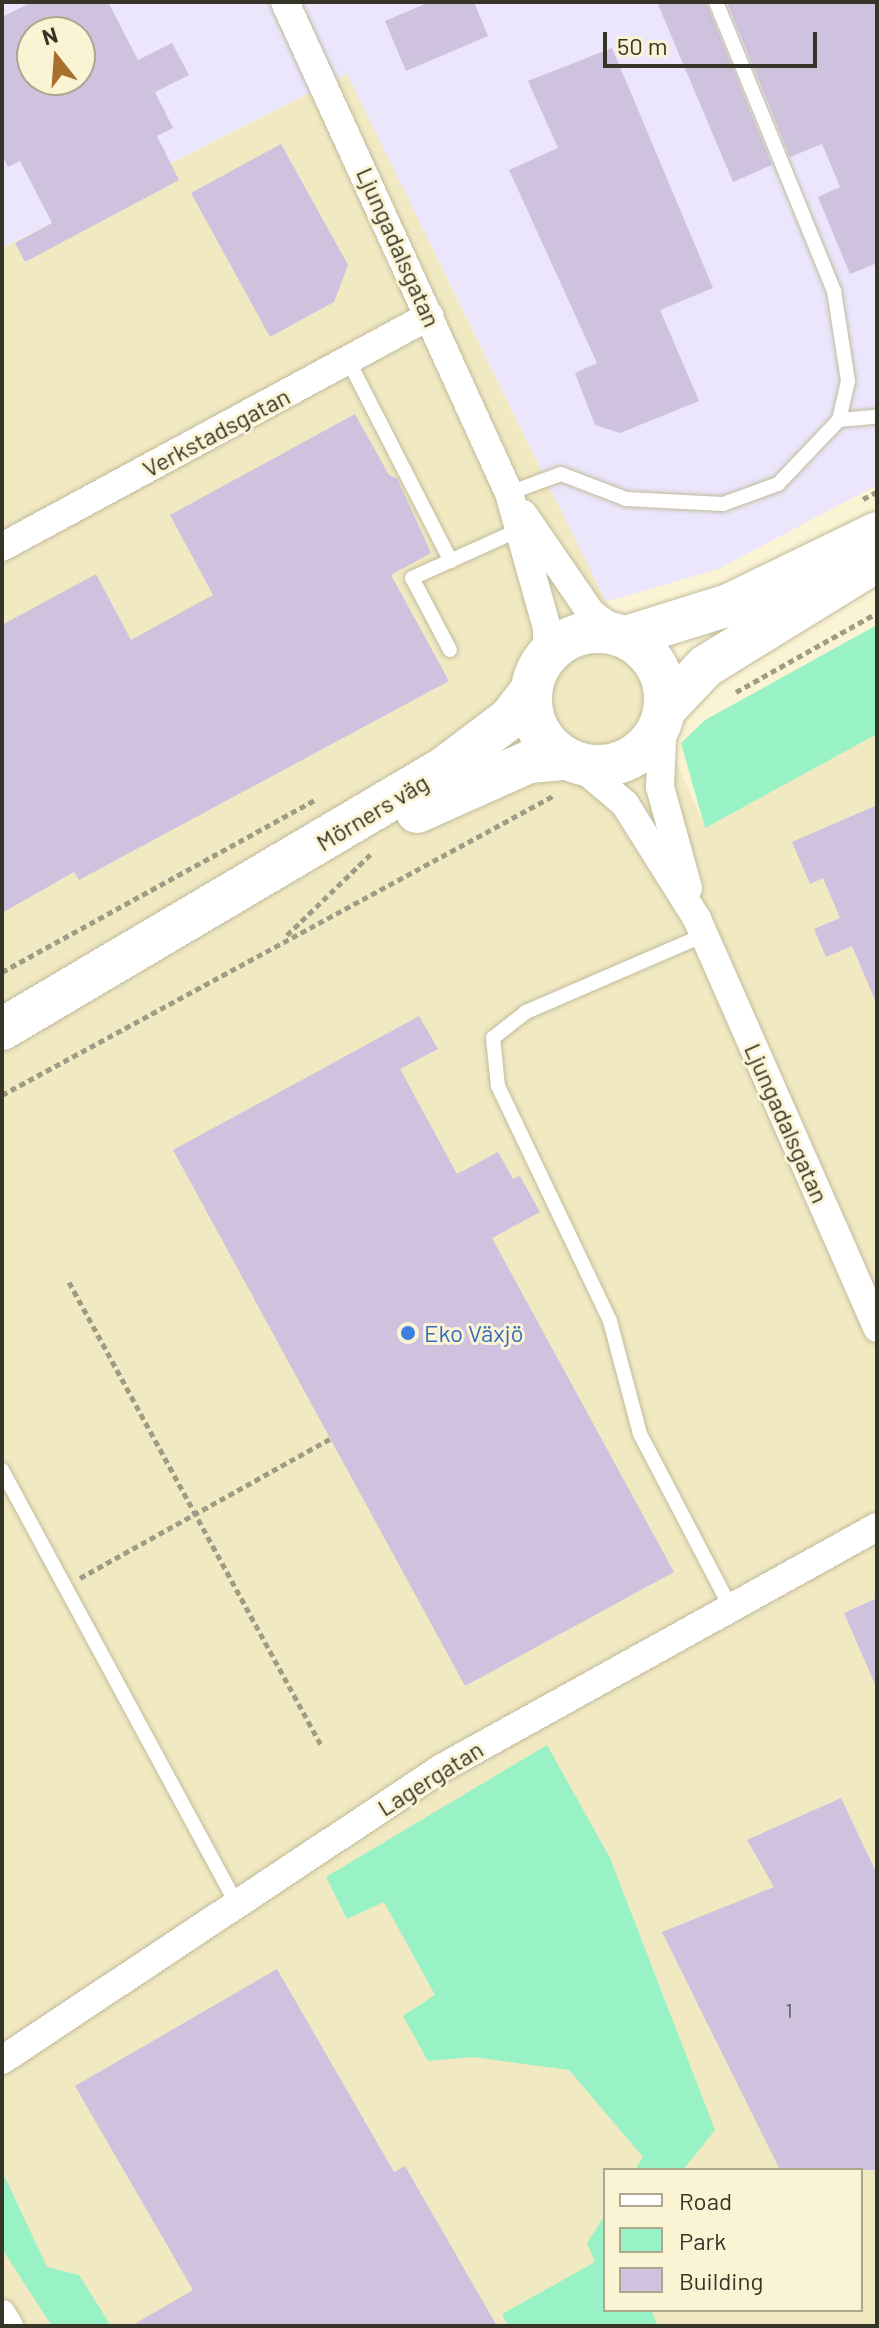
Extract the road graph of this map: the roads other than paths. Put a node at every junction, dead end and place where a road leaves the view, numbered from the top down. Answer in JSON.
{"nodes":[{"id":1,"x":285,"y":2,"type":"edge"},
{"id":2,"x":716,"y":2,"type":"edge"},
{"id":3,"x":430,"y":316,"type":"junction"},
{"id":4,"x":348,"y":360,"type":"junction"},
{"id":5,"x":877,"y":417,"type":"edge"},
{"id":6,"x":839,"y":420,"type":"junction"},
{"id":7,"x":509,"y":493,"type":"junction"},
{"id":8,"x":519,"y":530,"type":"junction"},
{"id":9,"x":877,"y":533,"type":"edge"},
{"id":10,"x":2,"y":547,"type":"edge"},
{"id":11,"x":451,"y":561,"type":"junction"},
{"id":12,"x":877,"y":561,"type":"edge"},
{"id":13,"x":623,"y":636,"type":"junction"},
{"id":14,"x":450,"y":650,"type":"dead end"},
{"id":15,"x":539,"y":673,"type":"junction"},
{"id":16,"x":664,"y":713,"type":"junction"},
{"id":17,"x":569,"y":773,"type":"junction"},
{"id":18,"x":199,"y":917,"type":"junction"},
{"id":19,"x":700,"y":927,"type":"junction"},
{"id":20,"x":8,"y":1028,"type":"edge"},
{"id":21,"x":877,"y":1328,"type":"edge"},
{"id":22,"x":2,"y":1470,"type":"edge"},
{"id":23,"x":877,"y":1527,"type":"edge"},
{"id":24,"x":731,"y":1608,"type":"junction"},
{"id":25,"x":237,"y":1904,"type":"junction"},
{"id":26,"x":2,"y":2060,"type":"edge"},
{"id":27,"x":2,"y":2314,"type":"edge"},
{"id":28,"x":9,"y":2326,"type":"edge"}],
"edges":[{"from":1,"to":3,"type":"street","name":"Ljungadalsgatan"},
{"from":2,"to":6,"type":"lane"},
{"from":3,"to":4,"type":"street","name":"Verkstadsgatan"},
{"from":3,"to":7,"type":"street","name":"Ljungadalsgatan"},
{"from":4,"to":10,"type":"street","name":"Verkstadsgatan"},
{"from":4,"to":11,"type":"lane"},
{"from":5,"to":6,"type":"lane"},
{"from":6,"to":7,"type":"lane"},
{"from":7,"to":8,"type":"street","name":"Ljungadalsgatan"},
{"from":7,"to":13,"type":"street","name":"Ljungadalsgatan"},
{"from":8,"to":11,"type":"lane"},
{"from":8,"to":15,"type":"street","name":"Ljungadalsgatan"},
{"from":9,"to":13,"type":"main road"},
{"from":11,"to":14,"type":"lane"},
{"from":12,"to":16,"type":"main road"},
{"from":13,"to":15,"type":"main road"},
{"from":13,"to":16,"type":"main road"},
{"from":15,"to":17,"type":"main road"},
{"from":15,"to":18,"type":"main road","name":"Mörners väg"},
{"from":16,"to":17,"type":"main road"},
{"from":16,"to":19,"type":"street","name":"Ljungadalsgatan"},
{"from":17,"to":18,"type":"main road","name":"Mörners väg"},
{"from":17,"to":19,"type":"street","name":"Ljungadalsgatan"},
{"from":18,"to":20,"type":"main road","name":"Mörners väg"},
{"from":19,"to":21,"type":"street","name":"Ljungadalsgatan"},
{"from":19,"to":24,"type":"lane"},
{"from":22,"to":25,"type":"lane"},
{"from":23,"to":24,"type":"street","name":"Lagergatan"},
{"from":24,"to":25,"type":"street","name":"Lagergatan"},
{"from":25,"to":26,"type":"street","name":"Lagergatan"},
{"from":27,"to":28,"type":"street"}]}
